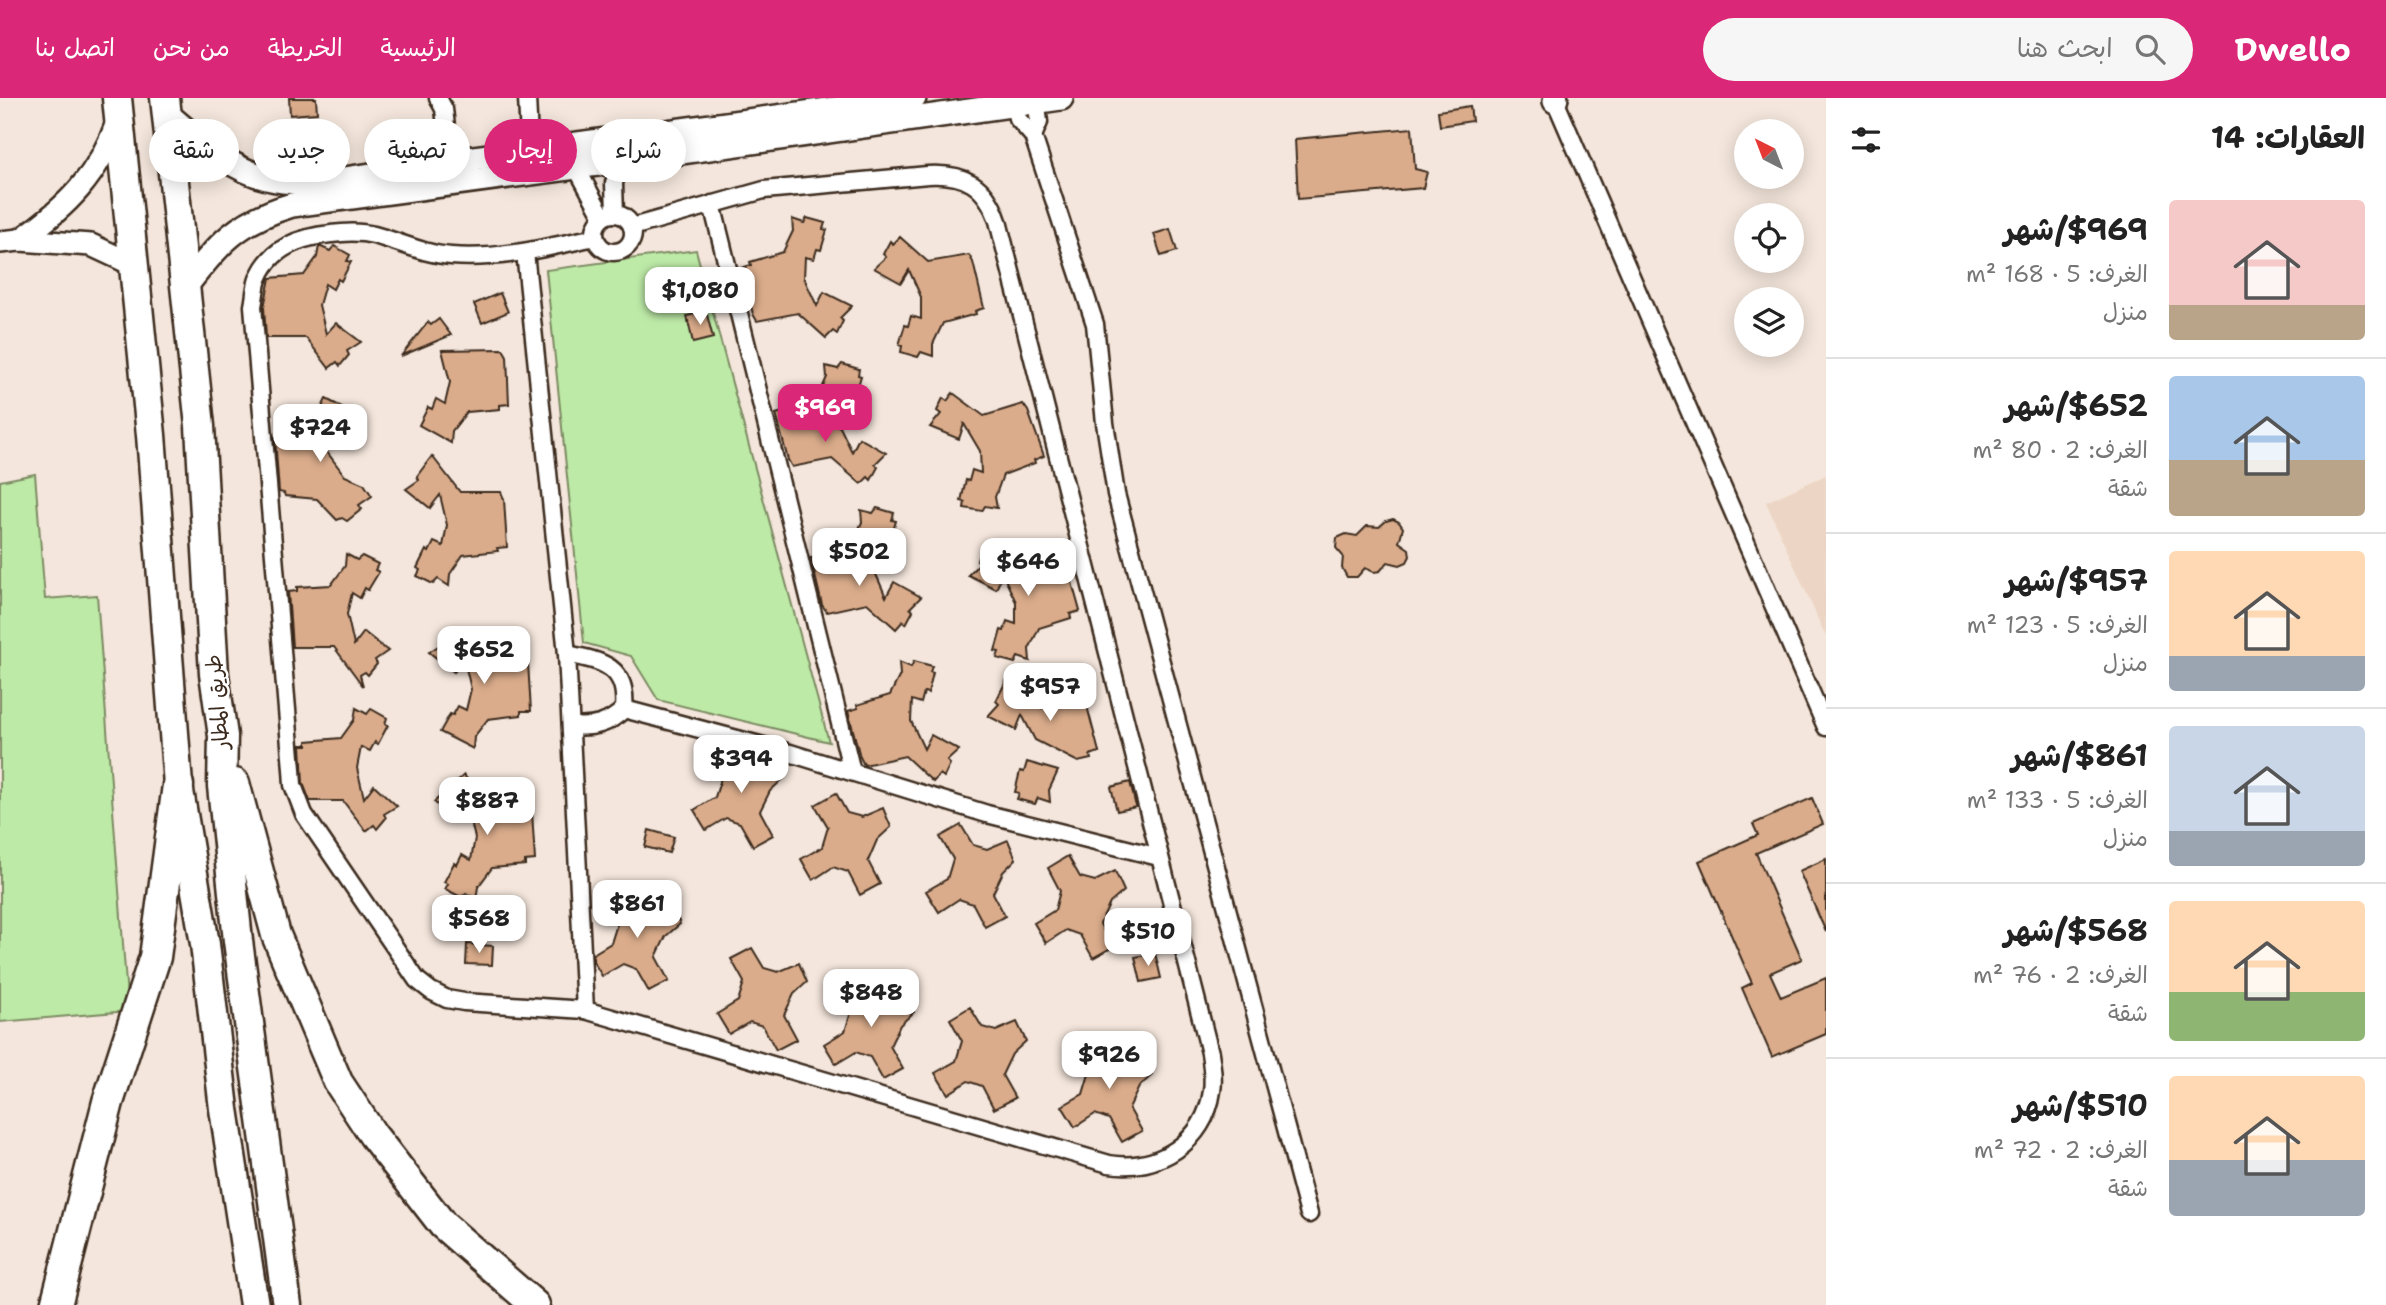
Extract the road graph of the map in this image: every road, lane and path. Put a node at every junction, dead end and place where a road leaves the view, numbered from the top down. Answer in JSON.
{"nodes":[{"id":1,"x":438,"y":98,"type":"edge"},
{"id":2,"x":527,"y":98,"type":"edge"},
{"id":3,"x":914,"y":98,"type":"edge"},
{"id":4,"x":1061,"y":98,"type":"edge"},
{"id":5,"x":1555,"y":99,"type":"edge"},
{"id":6,"x":1024,"y":100,"type":"edge"},
{"id":7,"x":165,"y":106,"type":"edge"},
{"id":8,"x":118,"y":107,"type":"edge"},
{"id":9,"x":445,"y":119,"type":"edge"},
{"id":10,"x":528,"y":119,"type":"edge"},
{"id":11,"x":1033,"y":136,"type":"junction"},
{"id":12,"x":686,"y":151,"type":"edge"},
{"id":13,"x":577,"y":154,"type":"edge"},
{"id":14,"x":484,"y":168,"type":"edge"},
{"id":15,"x":577,"y":168,"type":"edge"},
{"id":16,"x":364,"y":181,"type":"edge"},
{"id":17,"x":614,"y":182,"type":"edge"},
{"id":18,"x":335,"y":188,"type":"junction"},
{"id":19,"x":712,"y":204,"type":"junction"},
{"id":20,"x":609,"y":216,"type":"junction"},
{"id":21,"x":632,"y":227,"type":"junction"},
{"id":22,"x":595,"y":237,"type":"junction"},
{"id":23,"x":10,"y":241,"type":"edge"},
{"id":24,"x":525,"y":252,"type":"junction"},
{"id":25,"x":134,"y":265,"type":"junction"},
{"id":26,"x":186,"y":286,"type":"junction"},
{"id":27,"x":567,"y":654,"type":"junction"},
{"id":28,"x":624,"y":709,"type":"junction"},
{"id":29,"x":572,"y":726,"type":"junction"},
{"id":30,"x":1826,"y":727,"type":"edge"},
{"id":31,"x":223,"y":736,"type":"junction"},
{"id":32,"x":852,"y":772,"type":"junction"},
{"id":33,"x":178,"y":785,"type":"junction"},
{"id":34,"x":1160,"y":858,"type":"junction"},
{"id":35,"x":585,"y":1010,"type":"junction"},
{"id":36,"x":1309,"y":1214,"type":"dead end"},
{"id":37,"x":56,"y":1305,"type":"edge"},
{"id":38,"x":254,"y":1305,"type":"edge"},
{"id":39,"x":287,"y":1305,"type":"edge"},
{"id":40,"x":535,"y":1305,"type":"edge"}],
"edges":[{"from":1,"to":9,"type":"street"},
{"from":2,"to":10,"type":"street"},
{"from":3,"to":13,"type":"main road"},
{"from":4,"to":6,"type":"main road"},
{"from":5,"to":30,"type":"street"},
{"from":6,"to":11,"type":"street"},
{"from":6,"to":11,"type":"street"},
{"from":6,"to":12,"type":"main road"},
{"from":7,"to":18,"type":"main road"},
{"from":7,"to":26,"type":"highway","name":"طريق المطار"},
{"from":8,"to":23,"type":"street"},
{"from":8,"to":25,"type":"highway"},
{"from":11,"to":36,"type":"street"},
{"from":14,"to":18,"type":"main road"},
{"from":15,"to":20,"type":"street"},
{"from":16,"to":18,"type":"main road"},
{"from":17,"to":20,"type":"street"},
{"from":18,"to":26,"type":"main road"},
{"from":19,"to":21,"type":"street"},
{"from":19,"to":32,"type":"street"},
{"from":19,"to":34,"type":"street"},
{"from":20,"to":21,"type":"street"},
{"from":20,"to":22,"type":"street"},
{"from":21,"to":22,"type":"street"},
{"from":22,"to":24,"type":"street"},
{"from":23,"to":25,"type":"street"},
{"from":24,"to":27,"type":"street"},
{"from":24,"to":35,"type":"street"},
{"from":25,"to":33,"type":"highway"},
{"from":26,"to":31,"type":"highway","name":"طريق المطار"},
{"from":27,"to":28,"type":"street"},
{"from":27,"to":29,"type":"street"},
{"from":28,"to":29,"type":"street"},
{"from":28,"to":32,"type":"street"},
{"from":29,"to":35,"type":"street"},
{"from":31,"to":39,"type":"highway","name":"طريق المطار"},
{"from":31,"to":40,"type":"highway"},
{"from":32,"to":34,"type":"street"},
{"from":33,"to":37,"type":"highway"},
{"from":33,"to":38,"type":"highway"},
{"from":34,"to":35,"type":"street"}]}
